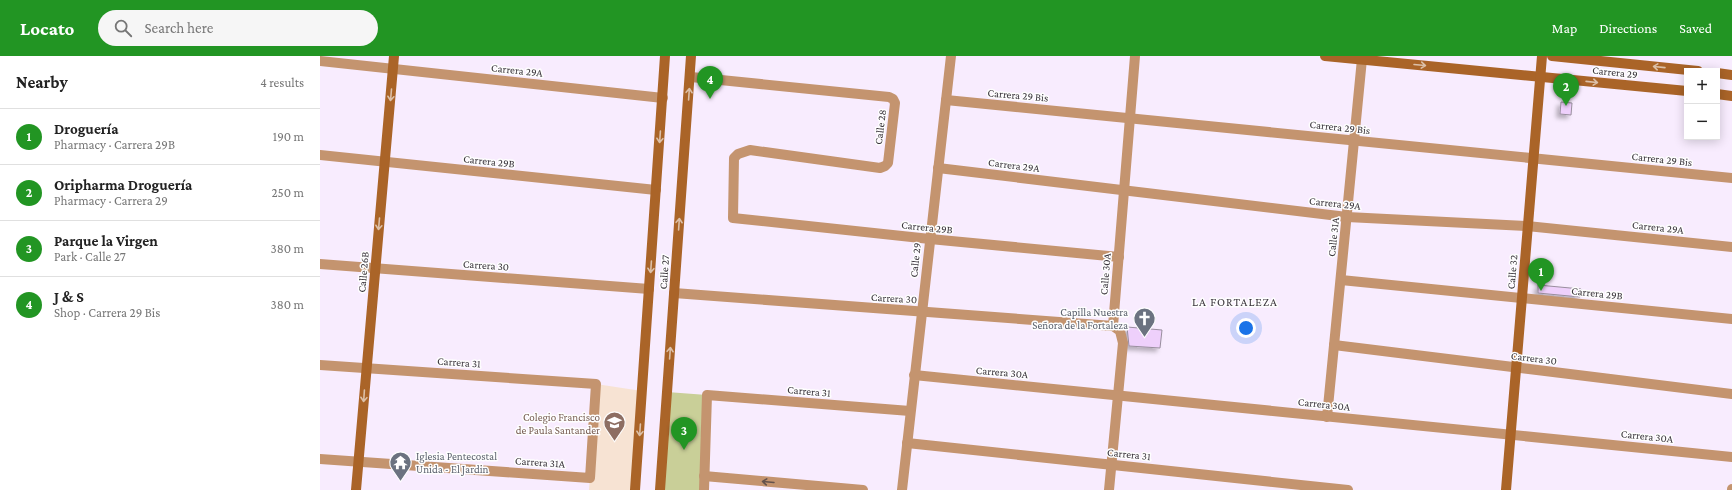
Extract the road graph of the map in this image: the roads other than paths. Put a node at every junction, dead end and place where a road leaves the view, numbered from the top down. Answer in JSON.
{"nodes":[{"id":1,"x":394,"y":56,"type":"edge"},
{"id":2,"x":665,"y":56,"type":"edge"},
{"id":3,"x":691,"y":56,"type":"edge"},
{"id":4,"x":950,"y":56,"type":"edge"},
{"id":5,"x":1135,"y":56,"type":"edge"},
{"id":6,"x":1325,"y":56,"type":"edge"},
{"id":7,"x":1542,"y":56,"type":"edge"},
{"id":8,"x":1552,"y":56,"type":"edge"},
{"id":9,"x":1362,"y":60,"type":"junction"},
{"id":10,"x":320,"y":61,"type":"edge"},
{"id":11,"x":393,"y":69,"type":"junction"},
{"id":12,"x":1684,"y":70,"type":"edge"},
{"id":13,"x":1720,"y":73,"type":"edge"},
{"id":14,"x":1732,"y":75,"type":"edge"},
{"id":15,"x":1540,"y":76,"type":"junction"},
{"id":16,"x":691,"y":77,"type":"junction"},
{"id":17,"x":1684,"y":91,"type":"edge"},
{"id":18,"x":1720,"y":94,"type":"edge"},
{"id":19,"x":1732,"y":96,"type":"edge"},
{"id":20,"x":663,"y":98,"type":"junction"},
{"id":21,"x":946,"y":100,"type":"junction"},
{"id":22,"x":1130,"y":117,"type":"junction"},
{"id":23,"x":1354,"y":141,"type":"junction"},
{"id":24,"x":320,"y":155,"type":"edge"},
{"id":25,"x":1533,"y":158,"type":"junction"},
{"id":26,"x":384,"y":162,"type":"junction"},
{"id":27,"x":938,"y":168,"type":"junction"},
{"id":28,"x":1732,"y":178,"type":"edge"},
{"id":29,"x":656,"y":190,"type":"junction"},
{"id":30,"x":1124,"y":191,"type":"junction"},
{"id":31,"x":1347,"y":217,"type":"junction"},
{"id":32,"x":733,"y":218,"type":"joint"},
{"id":33,"x":1527,"y":226,"type":"junction"},
{"id":34,"x":930,"y":239,"type":"junction"},
{"id":35,"x":1732,"y":247,"type":"edge"},
{"id":36,"x":1119,"y":257,"type":"junction"},
{"id":37,"x":320,"y":264,"type":"edge"},
{"id":38,"x":375,"y":268,"type":"junction"},
{"id":39,"x":1340,"y":280,"type":"junction"},
{"id":40,"x":649,"y":290,"type":"junction"},
{"id":41,"x":674,"y":293,"type":"junction"},
{"id":42,"x":1522,"y":298,"type":"junction"},
{"id":43,"x":922,"y":311,"type":"junction"},
{"id":44,"x":1732,"y":319,"type":"edge"},
{"id":45,"x":1113,"y":326,"type":"junction"},
{"id":46,"x":1334,"y":345,"type":"junction"},
{"id":47,"x":320,"y":365,"type":"edge"},
{"id":48,"x":366,"y":368,"type":"junction"},
{"id":49,"x":1516,"y":368,"type":"junction"},
{"id":50,"x":914,"y":376,"type":"junction"},
{"id":51,"x":1732,"y":394,"type":"edge"},
{"id":52,"x":1118,"y":395,"type":"junction"},
{"id":53,"x":910,"y":411,"type":"junction"},
{"id":54,"x":1327,"y":417,"type":"junction"},
{"id":55,"x":1510,"y":435,"type":"junction"},
{"id":56,"x":907,"y":443,"type":"junction"},
{"id":57,"x":1732,"y":457,"type":"edge"},
{"id":58,"x":320,"y":459,"type":"edge"},
{"id":59,"x":358,"y":461,"type":"junction"},
{"id":60,"x":1111,"y":464,"type":"junction"},
{"id":61,"x":704,"y":476,"type":"junction"},
{"id":62,"x":590,"y":478,"type":"joint"},
{"id":63,"x":356,"y":490,"type":"edge"},
{"id":64,"x":635,"y":490,"type":"edge"},
{"id":65,"x":660,"y":490,"type":"edge"},
{"id":66,"x":704,"y":490,"type":"edge"},
{"id":67,"x":863,"y":490,"type":"edge"},
{"id":68,"x":902,"y":490,"type":"edge"},
{"id":69,"x":1109,"y":490,"type":"edge"},
{"id":70,"x":1348,"y":490,"type":"edge"},
{"id":71,"x":1506,"y":490,"type":"edge"}],
"edges":[{"from":1,"to":11,"type":"street","name":"Calle 26B"},
{"from":2,"to":20,"type":"street","name":"Calle 27"},
{"from":3,"to":16,"type":"street","name":"Calle 27"},
{"from":4,"to":21,"type":"street","name":"Calle 29"},
{"from":5,"to":22,"type":"street","name":"Calle 30A"},
{"from":6,"to":9,"type":"street","name":"Carrera 29"},
{"from":7,"to":15,"type":"street","name":"Calle 32"},
{"from":12,"to":8,"type":"street","name":"Carrera 29","one_way":true},
{"from":9,"to":15,"type":"street","name":"Carrera 29","one_way":true},
{"from":9,"to":23,"type":"street","name":"Calle 31A"},
{"from":10,"to":11,"type":"street","name":"Carrera 29A"},
{"from":11,"to":20,"type":"street","name":"Carrera 29A"},
{"from":11,"to":26,"type":"street","name":"Calle 26B","one_way":true},
{"from":13,"to":14,"type":"street"},
{"from":15,"to":17,"type":"street","name":"Carrera 29","one_way":true},
{"from":15,"to":25,"type":"street","name":"Calle 32"},
{"from":16,"to":32,"type":"street","name":"Calle 28"},
{"from":41,"to":16,"type":"street","name":"Calle 27","one_way":true},
{"from":18,"to":19,"type":"street"},
{"from":20,"to":29,"type":"street","name":"Calle 27","one_way":true},
{"from":21,"to":22,"type":"street","name":"Carrera 29 Bis"},
{"from":21,"to":27,"type":"street","name":"Calle 29"},
{"from":22,"to":23,"type":"street","name":"Carrera 29 Bis"},
{"from":22,"to":30,"type":"street","name":"Calle 30A"},
{"from":23,"to":25,"type":"street","name":"Carrera 29 Bis"},
{"from":23,"to":31,"type":"street","name":"Calle 31A"},
{"from":24,"to":26,"type":"street","name":"Carrera 29B"},
{"from":25,"to":28,"type":"street","name":"Carrera 29 Bis"},
{"from":25,"to":33,"type":"street","name":"Calle 32"},
{"from":26,"to":29,"type":"street","name":"Carrera 29B"},
{"from":26,"to":38,"type":"street","name":"Calle 26B","one_way":true},
{"from":27,"to":30,"type":"street","name":"Carrera 29A"},
{"from":27,"to":34,"type":"street","name":"Calle 29"},
{"from":29,"to":40,"type":"street","name":"Calle 27","one_way":true},
{"from":30,"to":31,"type":"street","name":"Carrera 29A"},
{"from":30,"to":36,"type":"street","name":"Calle 30A"},
{"from":31,"to":33,"type":"street","name":"Carrera 29A"},
{"from":31,"to":39,"type":"street","name":"Calle 31A"},
{"from":32,"to":34,"type":"street","name":"Carrera 29B"},
{"from":33,"to":35,"type":"street","name":"Carrera 29A"},
{"from":33,"to":42,"type":"street","name":"Calle 32"},
{"from":34,"to":36,"type":"street","name":"Carrera 29B"},
{"from":34,"to":43,"type":"street","name":"Calle 29"},
{"from":36,"to":45,"type":"street","name":"Calle 30A"},
{"from":37,"to":38,"type":"street","name":"Carrera 30"},
{"from":38,"to":40,"type":"street","name":"Carrera 30"},
{"from":38,"to":48,"type":"street","name":"Calle 26B"},
{"from":39,"to":42,"type":"street","name":"Carrera 29B"},
{"from":39,"to":46,"type":"street","name":"Calle 31A"},
{"from":40,"to":64,"type":"street","name":"Calle 27","one_way":true},
{"from":41,"to":43,"type":"street","name":"Carrera 30"},
{"from":65,"to":41,"type":"street","name":"Calle 27","one_way":true},
{"from":42,"to":44,"type":"street","name":"Carrera 29B"},
{"from":42,"to":49,"type":"street","name":"Calle 32"},
{"from":43,"to":45,"type":"street","name":"Carrera 30"},
{"from":43,"to":50,"type":"street","name":"Calle 29"},
{"from":45,"to":52,"type":"street"},
{"from":46,"to":49,"type":"street","name":"Carrera 30"},
{"from":46,"to":54,"type":"street","name":"Calle 31A"},
{"from":47,"to":48,"type":"street","name":"Carrera 31"},
{"from":48,"to":59,"type":"street","name":"Calle 26B","one_way":true},
{"from":48,"to":62,"type":"street","name":"Carrera 31"},
{"from":49,"to":51,"type":"street","name":"Carrera 30"},
{"from":49,"to":55,"type":"street","name":"Calle 32"},
{"from":50,"to":52,"type":"street","name":"Carrera 30A"},
{"from":50,"to":53,"type":"street","name":"Calle 29"},
{"from":52,"to":54,"type":"street","name":"Carrera 30A"},
{"from":52,"to":60,"type":"street"},
{"from":53,"to":56,"type":"street","name":"Calle 29"},
{"from":53,"to":61,"type":"street","name":"Carrera 31"},
{"from":54,"to":55,"type":"street","name":"Carrera 30A"},
{"from":55,"to":57,"type":"street","name":"Carrera 30A"},
{"from":55,"to":71,"type":"street","name":"Calle 32"},
{"from":56,"to":60,"type":"street","name":"Carrera 31"},
{"from":56,"to":68,"type":"street","name":"Calle 29"},
{"from":58,"to":59,"type":"street","name":"Carrera 31A"},
{"from":59,"to":62,"type":"street","name":"Carrera 31A"},
{"from":59,"to":63,"type":"street","name":"Calle 26B"},
{"from":60,"to":69,"type":"street"},
{"from":60,"to":70,"type":"street","name":"Carrera 31"},
{"from":61,"to":66,"type":"street"},
{"from":67,"to":61,"type":"street","one_way":true}]}
